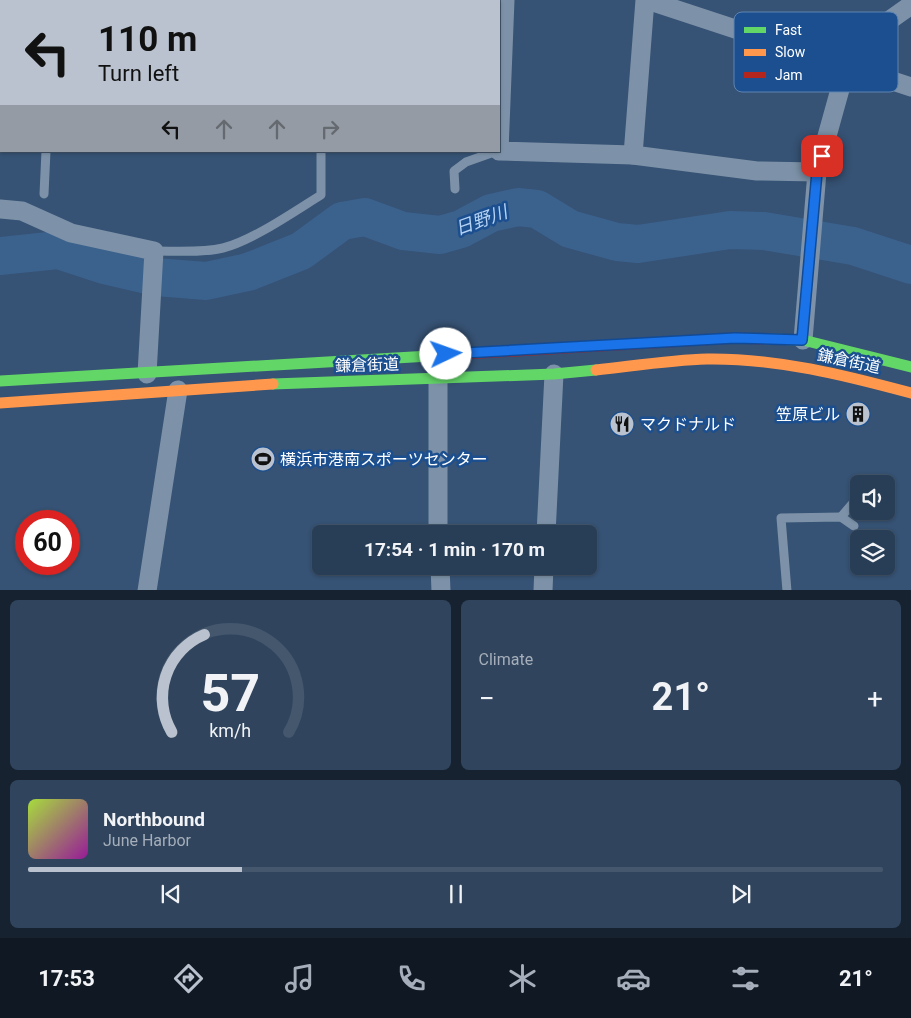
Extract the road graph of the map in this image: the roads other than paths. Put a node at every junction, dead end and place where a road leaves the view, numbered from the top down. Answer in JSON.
{"nodes":[{"id":1,"x":505,"y":0,"type":"edge"},
{"id":2,"x":646,"y":0,"type":"edge"},
{"id":3,"x":911,"y":5,"type":"edge"},
{"id":4,"x":898,"y":14,"type":"edge"},
{"id":5,"x":734,"y":29,"type":"edge"},
{"id":6,"x":898,"y":83,"type":"edge"},
{"id":7,"x":911,"y":87,"type":"edge"},
{"id":8,"x":840,"y":92,"type":"edge"},
{"id":9,"x":500,"y":109,"type":"edge"},
{"id":10,"x":500,"y":151,"type":"edge"},
{"id":11,"x":46,"y":152,"type":"edge"},
{"id":12,"x":321,"y":152,"type":"edge"},
{"id":13,"x":495,"y":152,"type":"edge"},
{"id":14,"x":633,"y":155,"type":"junction"},
{"id":15,"x":817,"y":172,"type":"junction"},
{"id":16,"x":455,"y":189,"type":"dead end"},
{"id":17,"x":44,"y":194,"type":"dead end"},
{"id":18,"x":0,"y":209,"type":"edge"},
{"id":19,"x":154,"y":255,"type":"junction"},
{"id":20,"x":802,"y":340,"type":"junction"},
{"id":21,"x":911,"y":367,"type":"edge"},
{"id":22,"x":147,"y":374,"type":"junction"},
{"id":23,"x":554,"y":374,"type":"junction"},
{"id":24,"x":438,"y":379,"type":"junction"},
{"id":25,"x":0,"y":381,"type":"edge"},
{"id":26,"x":178,"y":390,"type":"junction"},
{"id":27,"x":911,"y":393,"type":"edge"},
{"id":28,"x":0,"y":403,"type":"edge"},
{"id":29,"x":850,"y":506,"type":"edge"},
{"id":30,"x":841,"y":517,"type":"junction"},
{"id":31,"x":438,"y":525,"type":"edge"},
{"id":32,"x":546,"y":525,"type":"edge"},
{"id":33,"x":854,"y":526,"type":"dead end"},
{"id":34,"x":441,"y":575,"type":"edge"},
{"id":35,"x":544,"y":575,"type":"edge"},
{"id":36,"x":148,"y":590,"type":"edge"},
{"id":37,"x":442,"y":590,"type":"edge"},
{"id":38,"x":543,"y":590,"type":"edge"},
{"id":39,"x":788,"y":590,"type":"edge"}],
"edges":[{"from":1,"to":9,"type":"street"},
{"from":2,"to":5,"type":"street"},
{"from":2,"to":14,"type":"street"},
{"from":3,"to":4,"type":"street"},
{"from":6,"to":7,"type":"street"},
{"from":8,"to":15,"type":"street"},
{"from":10,"to":14,"type":"street"},
{"from":11,"to":17,"type":"lane"},
{"from":12,"to":19,"type":"lane"},
{"from":13,"to":16,"type":"lane"},
{"from":14,"to":15,"type":"street"},
{"from":15,"to":20,"type":"street"},
{"from":18,"to":19,"type":"street"},
{"from":19,"to":22,"type":"street"},
{"from":20,"to":21,"type":"main road","name":"鎌倉街道"},
{"from":20,"to":22,"type":"main road","name":"鎌倉街道"},
{"from":22,"to":25,"type":"main road","name":"鎌倉街道"},
{"from":23,"to":24,"type":"main road","name":"鎌倉街道"},
{"from":23,"to":27,"type":"main road","name":"鎌倉街道"},
{"from":23,"to":32,"type":"street"},
{"from":24,"to":26,"type":"main road","name":"鎌倉街道"},
{"from":24,"to":31,"type":"street"},
{"from":26,"to":28,"type":"main road","name":"鎌倉街道"},
{"from":26,"to":36,"type":"street"},
{"from":29,"to":30,"type":"lane"},
{"from":30,"to":33,"type":"lane"},
{"from":30,"to":39,"type":"lane"},
{"from":34,"to":37,"type":"street"},
{"from":35,"to":38,"type":"street"}]}
